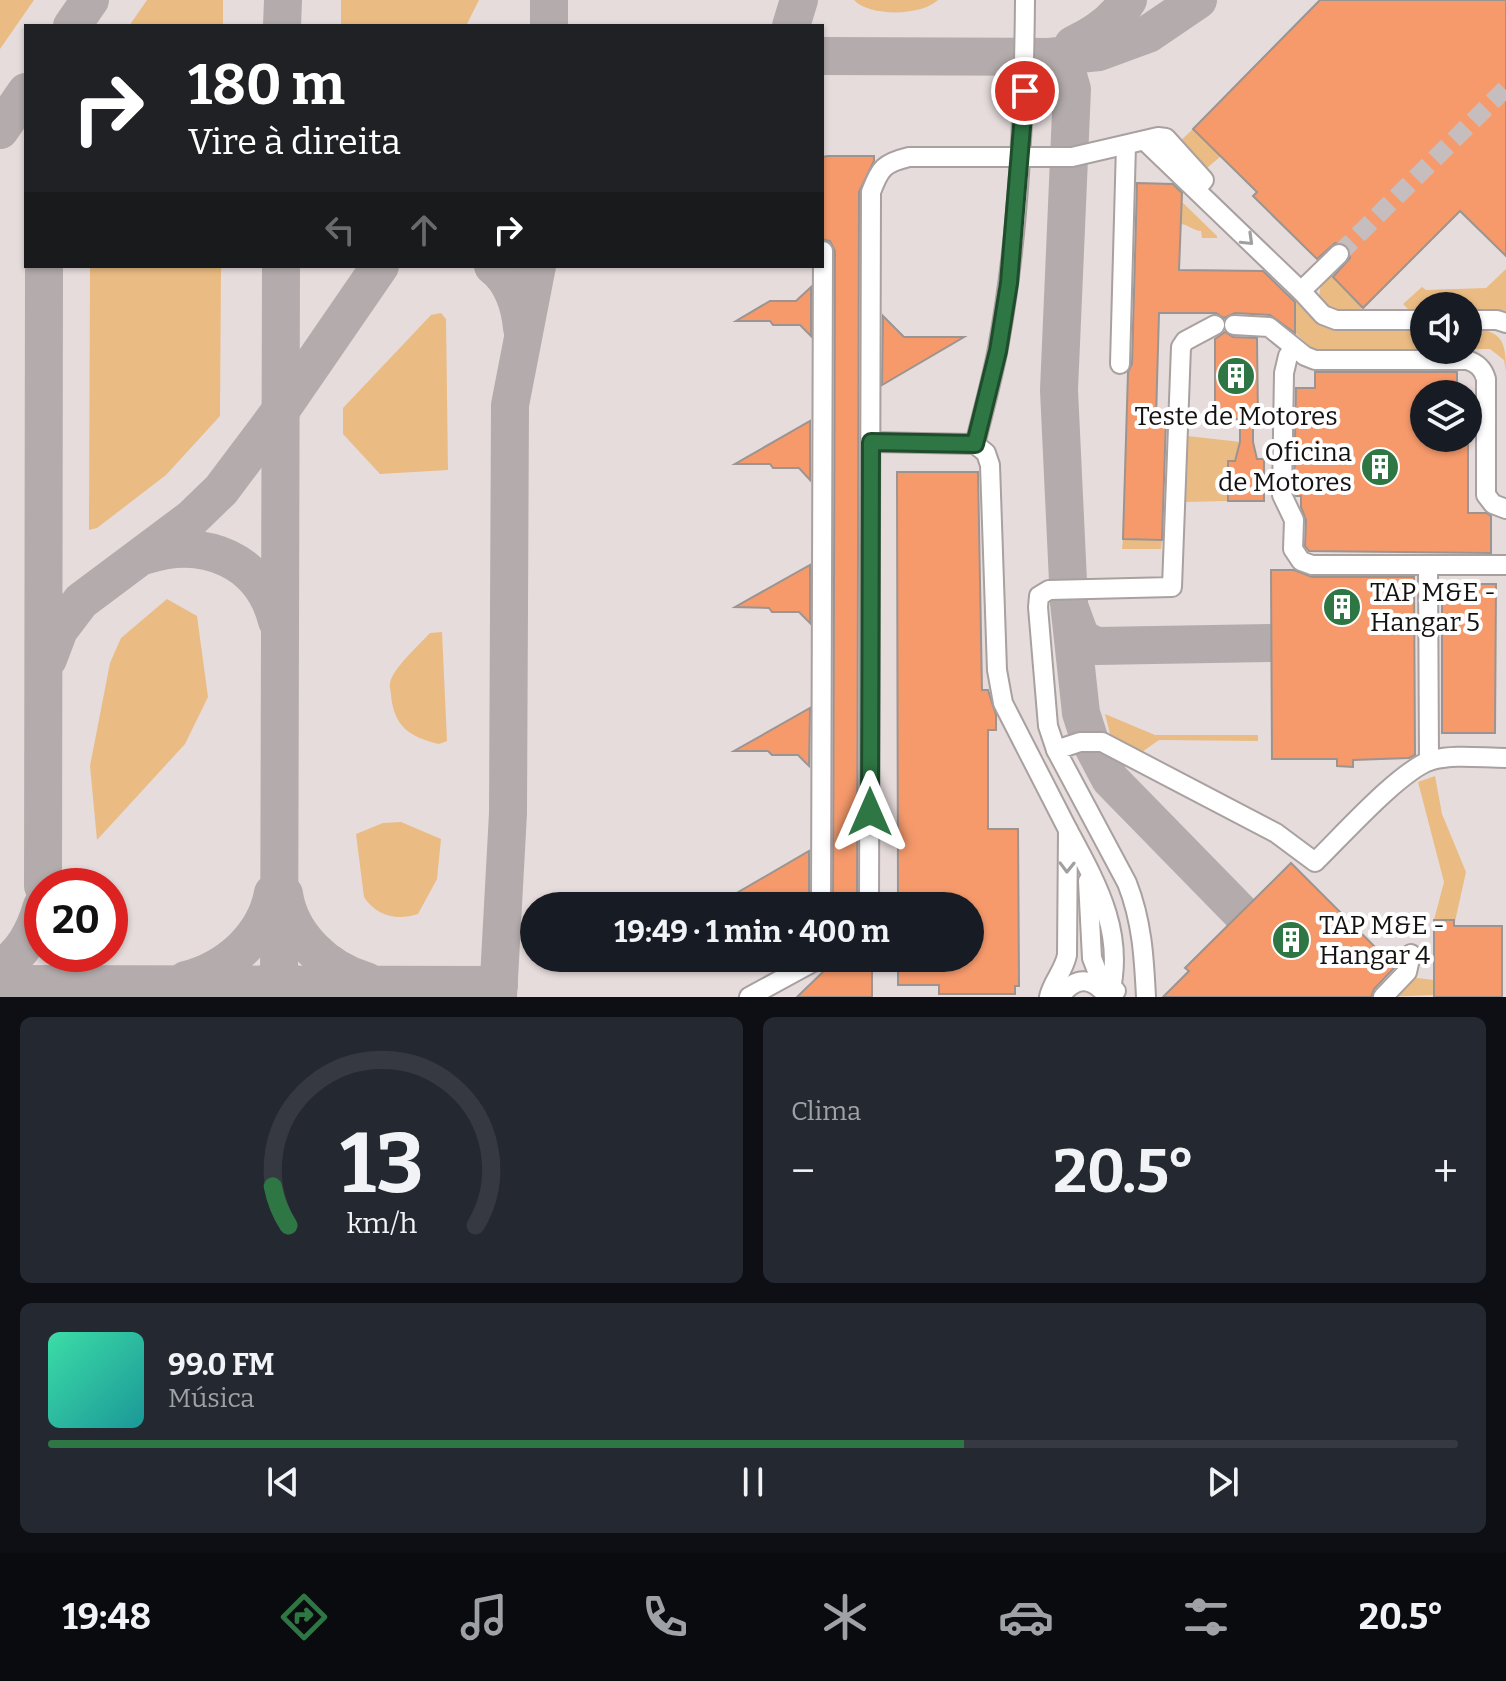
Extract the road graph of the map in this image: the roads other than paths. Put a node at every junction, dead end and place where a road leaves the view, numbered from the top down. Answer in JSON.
{"nodes":[{"id":1,"x":1025,"y":0,"type":"edge"},
{"id":2,"x":1126,"y":145,"type":"junction"},
{"id":3,"x":1020,"y":156,"type":"junction"},
{"id":4,"x":1339,"y":254,"type":"tunnel mouth"},
{"id":5,"x":823,"y":268,"type":"edge"},
{"id":6,"x":1301,"y":291,"type":"junction"},
{"id":7,"x":1410,"y":320,"type":"edge"},
{"id":8,"x":1482,"y":320,"type":"edge"},
{"id":9,"x":1503,"y":321,"type":"edge"},
{"id":10,"x":1215,"y":325,"type":"dead end"},
{"id":11,"x":1234,"y":325,"type":"dead end"},
{"id":12,"x":1294,"y":348,"type":"junction"},
{"id":13,"x":1120,"y":364,"type":"dead end"},
{"id":14,"x":871,"y":442,"type":"junction"},
{"id":15,"x":975,"y":444,"type":"junction"},
{"id":16,"x":1506,"y":509,"type":"edge"},
{"id":17,"x":1428,"y":565,"type":"junction"},
{"id":18,"x":1506,"y":565,"type":"edge"},
{"id":19,"x":1056,"y":750,"type":"junction"},
{"id":20,"x":1506,"y":758,"type":"edge"},
{"id":21,"x":1429,"y":761,"type":"junction"},
{"id":22,"x":1068,"y":830,"type":"junction"},
{"id":23,"x":821,"y":892,"type":"edge"},
{"id":24,"x":869,"y":892,"type":"edge"},
{"id":25,"x":1411,"y":954,"type":"dead end"},
{"id":26,"x":792,"y":972,"type":"edge"},
{"id":27,"x":1112,"y":994,"type":"edge"},
{"id":28,"x":749,"y":997,"type":"edge"},
{"id":29,"x":1049,"y":997,"type":"edge"},
{"id":30,"x":1060,"y":997,"type":"edge"},
{"id":31,"x":1146,"y":997,"type":"edge"},
{"id":32,"x":1383,"y":997,"type":"edge"}],
"edges":[{"from":1,"to":3,"type":"lane"},
{"from":2,"to":3,"type":"lane"},
{"from":2,"to":6,"type":"lane","one_way":true},
{"from":2,"to":13,"type":"lane"},
{"from":3,"to":14,"type":"lane"},
{"from":3,"to":15,"type":"lane"},
{"from":4,"to":6,"type":"lane"},
{"from":5,"to":23,"type":"lane"},
{"from":6,"to":7,"type":"lane"},
{"from":8,"to":9,"type":"lane"},
{"from":10,"to":19,"type":"lane"},
{"from":11,"to":12,"type":"lane"},
{"from":12,"to":16,"type":"lane"},
{"from":12,"to":17,"type":"lane"},
{"from":14,"to":15,"type":"lane"},
{"from":14,"to":24,"type":"lane"},
{"from":15,"to":22,"type":"lane"},
{"from":17,"to":18,"type":"lane"},
{"from":17,"to":21,"type":"lane"},
{"from":19,"to":21,"type":"lane"},
{"from":19,"to":31,"type":"lane"},
{"from":20,"to":21,"type":"lane"},
{"from":22,"to":27,"type":"lane"},
{"from":22,"to":29,"type":"lane","one_way":true},
{"from":25,"to":32,"type":"lane"},
{"from":26,"to":28,"type":"lane"},
{"from":27,"to":30,"type":"lane"}]}
